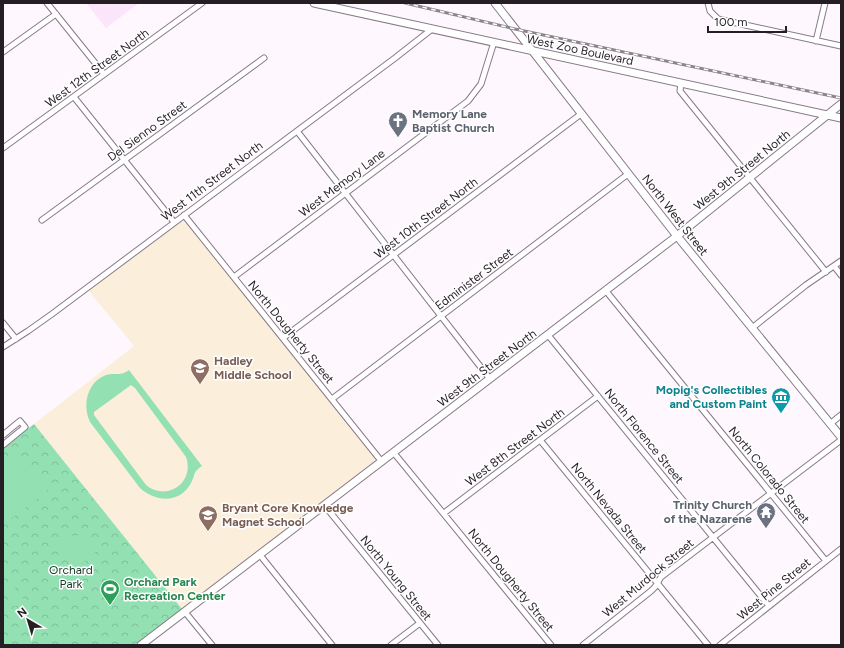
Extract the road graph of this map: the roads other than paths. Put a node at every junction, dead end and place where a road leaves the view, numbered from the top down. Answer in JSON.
{"nodes":[{"id":1,"x":47,"y":3,"type":"edge"},
{"id":2,"x":202,"y":3,"type":"edge"},
{"id":3,"x":314,"y":3,"type":"edge"},
{"id":4,"x":495,"y":3,"type":"edge"},
{"id":5,"x":708,"y":3,"type":"edge"},
{"id":6,"x":825,"y":3,"type":"edge"},
{"id":7,"x":56,"y":14,"type":"junction"},
{"id":8,"x":432,"y":29,"type":"junction"},
{"id":9,"x":816,"y":41,"type":"junction"},
{"id":10,"x":494,"y":42,"type":"junction"},
{"id":11,"x":841,"y":46,"type":"edge"},
{"id":12,"x":532,"y":51,"type":"junction"},
{"id":13,"x":3,"y":52,"type":"edge"},
{"id":14,"x":264,"y":58,"type":"dead end"},
{"id":15,"x":104,"y":74,"type":"junction"},
{"id":16,"x":681,"y":83,"type":"junction"},
{"id":17,"x":74,"y":97,"type":"junction"},
{"id":18,"x":841,"y":104,"type":"edge"},
{"id":19,"x":581,"y":114,"type":"junction"},
{"id":20,"x":827,"y":115,"type":"junction"},
{"id":21,"x":841,"y":118,"type":"edge"},
{"id":22,"x":298,"y":131,"type":"junction"},
{"id":23,"x":3,"y":148,"type":"edge"},
{"id":24,"x":124,"y":160,"type":"junction"},
{"id":25,"x":628,"y":174,"type":"junction"},
{"id":26,"x":749,"y":178,"type":"junction"},
{"id":27,"x":346,"y":193,"type":"junction"},
{"id":28,"x":184,"y":215,"type":"junction"},
{"id":29,"x":42,"y":220,"type":"dead end"},
{"id":30,"x":174,"y":222,"type":"junction"},
{"id":31,"x":677,"y":236,"type":"junction"},
{"id":32,"x":394,"y":255,"type":"junction"},
{"id":33,"x":841,"y":261,"type":"edge"},
{"id":34,"x":834,"y":266,"type":"junction"},
{"id":35,"x":826,"y":272,"type":"junction"},
{"id":36,"x":841,"y":275,"type":"edge"},
{"id":37,"x":234,"y":277,"type":"junction"},
{"id":38,"x":606,"y":291,"type":"junction"},
{"id":39,"x":441,"y":316,"type":"junction"},
{"id":40,"x":3,"y":323,"type":"edge"},
{"id":41,"x":752,"y":328,"type":"junction"},
{"id":42,"x":548,"y":335,"type":"junction"},
{"id":43,"x":283,"y":338,"type":"junction"},
{"id":44,"x":16,"y":339,"type":"junction"},
{"id":45,"x":3,"y":346,"type":"edge"},
{"id":46,"x":490,"y":379,"type":"junction"},
{"id":47,"x":598,"y":396,"type":"junction"},
{"id":48,"x":332,"y":399,"type":"junction"},
{"id":49,"x":841,"y":415,"type":"edge"},
{"id":50,"x":830,"y":424,"type":"junction"},
{"id":51,"x":3,"y":435,"type":"edge"},
{"id":52,"x":841,"y":439,"type":"edge"},
{"id":53,"x":540,"y":440,"type":"junction"},
{"id":54,"x":3,"y":445,"type":"edge"},
{"id":55,"x":394,"y":453,"type":"junction"},
{"id":56,"x":382,"y":462,"type":"junction"},
{"id":57,"x":771,"y":493,"type":"junction"},
{"id":58,"x":325,"y":506,"type":"junction"},
{"id":59,"x":444,"y":513,"type":"junction"},
{"id":60,"x":714,"y":537,"type":"junction"},
{"id":61,"x":841,"y":549,"type":"edge"},
{"id":62,"x":260,"y":555,"type":"junction"},
{"id":63,"x":826,"y":561,"type":"junction"},
{"id":64,"x":657,"y":583,"type":"junction"},
{"id":65,"x":769,"y":606,"type":"junction"},
{"id":66,"x":185,"y":612,"type":"junction"},
{"id":67,"x":420,"y":623,"type":"junction"},
{"id":68,"x":141,"y":645,"type":"edge"},
{"id":69,"x":212,"y":645,"type":"edge"},
{"id":70,"x":332,"y":645,"type":"edge"},
{"id":71,"x":391,"y":645,"type":"edge"},
{"id":72,"x":438,"y":645,"type":"edge"},
{"id":73,"x":551,"y":645,"type":"edge"},
{"id":74,"x":582,"y":645,"type":"edge"},
{"id":75,"x":708,"y":645,"type":"edge"},
{"id":76,"x":720,"y":645,"type":"edge"}],
"edges":[{"from":1,"to":7,"type":"street"},
{"from":2,"to":15,"type":"street","name":"West 12th Street North"},
{"from":3,"to":8,"type":"main road","name":"West Zoo Boulevard"},
{"from":4,"to":12,"type":"main road","name":"North West Street"},
{"from":5,"to":9,"type":"street"},
{"from":6,"to":9,"type":"street"},
{"from":7,"to":13,"type":"street"},
{"from":7,"to":15,"type":"street"},
{"from":8,"to":10,"type":"main road","name":"West Zoo Boulevard"},
{"from":8,"to":22,"type":"street","name":"West 11th Street North"},
{"from":9,"to":11,"type":"street"},
{"from":10,"to":12,"type":"main road","name":"West Zoo Boulevard"},
{"from":10,"to":27,"type":"street","name":"West Memory Lane"},
{"from":12,"to":16,"type":"main road","name":"West Zoo Boulevard"},
{"from":12,"to":19,"type":"main road","name":"North West Street"},
{"from":14,"to":24,"type":"street","name":"Del Sienno Street"},
{"from":15,"to":17,"type":"street","name":"West 12th Street North"},
{"from":16,"to":20,"type":"main road","name":"West Zoo Boulevard"},
{"from":16,"to":26,"type":"street"},
{"from":17,"to":23,"type":"street","name":"West 12th Street North"},
{"from":17,"to":24,"type":"street"},
{"from":18,"to":20,"type":"main road","name":"West 9th Street North"},
{"from":19,"to":25,"type":"main road","name":"North West Street"},
{"from":19,"to":32,"type":"street","name":"West 10th Street North"},
{"from":20,"to":21,"type":"main road","name":"West Zoo Boulevard"},
{"from":20,"to":26,"type":"main road","name":"West 9th Street North"},
{"from":22,"to":27,"type":"street"},
{"from":22,"to":28,"type":"street","name":"West 11th Street North"},
{"from":24,"to":29,"type":"street","name":"Del Sienno Street"},
{"from":24,"to":30,"type":"street"},
{"from":25,"to":31,"type":"main road","name":"North West Street"},
{"from":25,"to":39,"type":"street","name":"Edminister Street"},
{"from":26,"to":31,"type":"main road","name":"West 9th Street North"},
{"from":26,"to":35,"type":"street"},
{"from":27,"to":32,"type":"street"},
{"from":27,"to":37,"type":"street","name":"West Memory Lane"},
{"from":28,"to":30,"type":"street","name":"West 11th Street North"},
{"from":28,"to":37,"type":"street","name":"North Dougherty Street"},
{"from":30,"to":44,"type":"street","name":"West 11th Street North"},
{"from":31,"to":38,"type":"main road","name":"West 9th Street North"},
{"from":31,"to":41,"type":"main road","name":"North West Street"},
{"from":32,"to":39,"type":"street"},
{"from":32,"to":43,"type":"street","name":"West 10th Street North"},
{"from":33,"to":34,"type":"street"},
{"from":34,"to":35,"type":"street"},
{"from":34,"to":36,"type":"street"},
{"from":35,"to":41,"type":"street"},
{"from":37,"to":43,"type":"street","name":"North Dougherty Street"},
{"from":38,"to":42,"type":"main road","name":"West 9th Street North"},
{"from":38,"to":57,"type":"street","name":"North Colorado Street"},
{"from":39,"to":46,"type":"street"},
{"from":39,"to":48,"type":"street","name":"Edminister Street"},
{"from":40,"to":44,"type":"street"},
{"from":41,"to":50,"type":"main road","name":"North West Street"},
{"from":42,"to":46,"type":"main road","name":"West 9th Street North"},
{"from":42,"to":47,"type":"street","name":"North Florence Street"},
{"from":43,"to":48,"type":"street","name":"North Dougherty Street"},
{"from":44,"to":45,"type":"street","name":"West 11th Street North"},
{"from":46,"to":55,"type":"main road","name":"West 9th Street North"},
{"from":47,"to":53,"type":"street","name":"West 8th Street North"},
{"from":47,"to":60,"type":"street","name":"North Florence Street"},
{"from":48,"to":56,"type":"street","name":"North Dougherty Street"},
{"from":49,"to":50,"type":"street"},
{"from":50,"to":52,"type":"main road","name":"North West Street"},
{"from":51,"to":54,"type":"street"},
{"from":52,"to":57,"type":"street","name":"West Murdock Street"},
{"from":53,"to":59,"type":"street","name":"West 8th Street North"},
{"from":53,"to":64,"type":"street","name":"North Nevada Street"},
{"from":55,"to":56,"type":"main road","name":"West 9th Street North"},
{"from":55,"to":59,"type":"street","name":"North Dougherty Street"},
{"from":56,"to":58,"type":"main road","name":"West 9th Street North"},
{"from":57,"to":60,"type":"street","name":"West Murdock Street"},
{"from":57,"to":63,"type":"street","name":"North Colorado Street"},
{"from":58,"to":62,"type":"main road","name":"West 9th Street North"},
{"from":58,"to":67,"type":"street","name":"North Young Street"},
{"from":59,"to":73,"type":"street","name":"North Dougherty Street"},
{"from":60,"to":64,"type":"street","name":"West Murdock Street"},
{"from":60,"to":65,"type":"street","name":"North Florence Street"},
{"from":61,"to":63,"type":"street","name":"West Pine Street"},
{"from":62,"to":66,"type":"main road","name":"West 9th Street North"},
{"from":62,"to":70,"type":"street"},
{"from":63,"to":65,"type":"street","name":"West Pine Street"},
{"from":64,"to":74,"type":"street","name":"West Murdock Street"},
{"from":64,"to":75,"type":"street","name":"North Nevada Street"},
{"from":65,"to":76,"type":"street","name":"West Pine Street"},
{"from":66,"to":68,"type":"main road","name":"West 9th Street North"},
{"from":66,"to":69,"type":"street"},
{"from":67,"to":71,"type":"street"},
{"from":67,"to":72,"type":"street","name":"North Young Street"}]}
